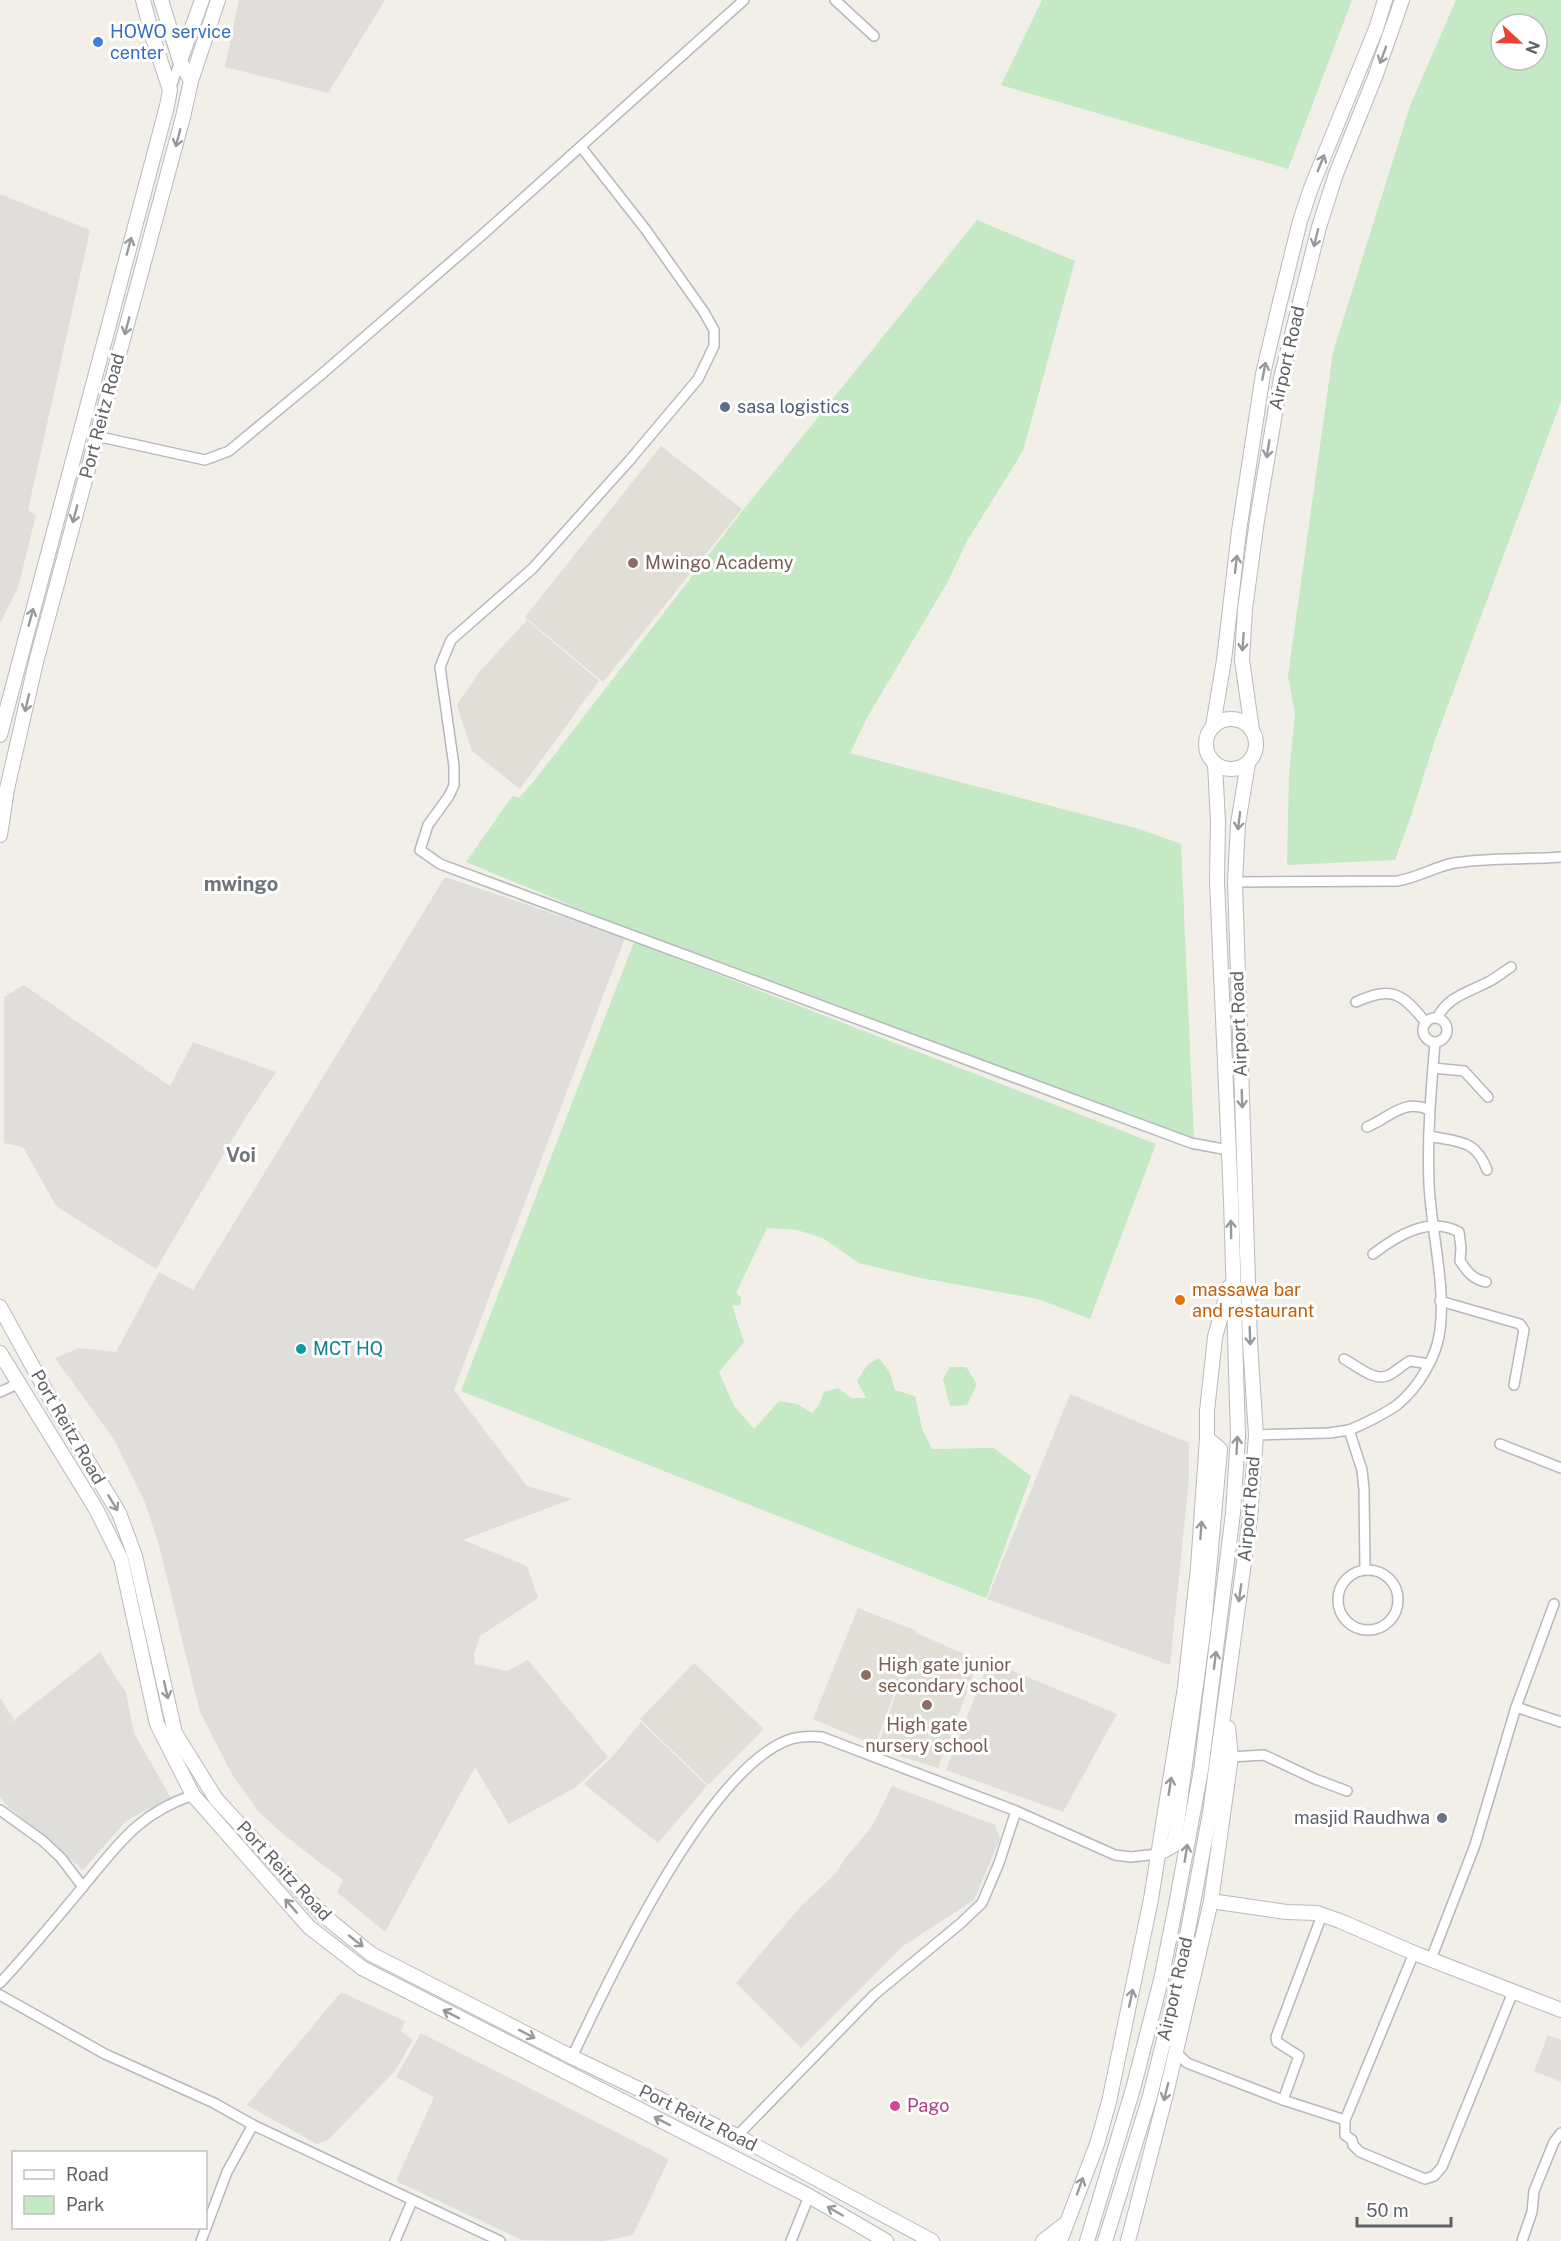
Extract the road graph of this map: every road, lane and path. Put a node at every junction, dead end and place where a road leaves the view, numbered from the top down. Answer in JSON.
{"nodes":[{"id":1,"x":143,"y":0,"type":"edge"},
{"id":2,"x":161,"y":0,"type":"edge"},
{"id":3,"x":202,"y":0,"type":"edge"},
{"id":4,"x":218,"y":0,"type":"edge"},
{"id":5,"x":744,"y":0,"type":"edge"},
{"id":6,"x":835,"y":0,"type":"edge"},
{"id":7,"x":1385,"y":0,"type":"edge"},
{"id":8,"x":1402,"y":0,"type":"edge"},
{"id":9,"x":874,"y":36,"type":"dead end"},
{"id":10,"x":180,"y":61,"type":"junction"},
{"id":11,"x":191,"y":81,"type":"junction"},
{"id":12,"x":170,"y":90,"type":"junction"},
{"id":13,"x":581,"y":147,"type":"junction"},
{"id":14,"x":96,"y":436,"type":"junction"},
{"id":15,"x":1213,"y":726,"type":"junction"},
{"id":16,"x":1252,"y":730,"type":"junction"},
{"id":17,"x":0,"y":735,"type":"edge"},
{"id":18,"x":1248,"y":763,"type":"junction"},
{"id":19,"x":1215,"y":764,"type":"junction"},
{"id":20,"x":0,"y":836,"type":"edge"},
{"id":21,"x":1561,"y":857,"type":"edge"},
{"id":22,"x":1235,"y":882,"type":"junction"},
{"id":23,"x":1511,"y":967,"type":"dead end"},
{"id":24,"x":1356,"y":1002,"type":"dead end"},
{"id":25,"x":1437,"y":1018,"type":"junction"},
{"id":26,"x":1426,"y":1023,"type":"junction"},
{"id":27,"x":1435,"y":1042,"type":"junction"},
{"id":28,"x":1433,"y":1068,"type":"junction"},
{"id":29,"x":1488,"y":1097,"type":"dead end"},
{"id":30,"x":1430,"y":1110,"type":"junction"},
{"id":31,"x":1367,"y":1127,"type":"dead end"},
{"id":32,"x":1429,"y":1136,"type":"junction"},
{"id":33,"x":1228,"y":1150,"type":"junction"},
{"id":34,"x":1487,"y":1170,"type":"dead end"},
{"id":35,"x":1432,"y":1224,"type":"junction"},
{"id":36,"x":1373,"y":1254,"type":"dead end"},
{"id":37,"x":1233,"y":1270,"type":"junction"},
{"id":38,"x":1486,"y":1282,"type":"dead end"},
{"id":39,"x":1440,"y":1301,"type":"junction"},
{"id":40,"x":0,"y":1307,"type":"edge"},
{"id":41,"x":0,"y":1353,"type":"edge"},
{"id":42,"x":1344,"y":1359,"type":"dead end"},
{"id":43,"x":1428,"y":1364,"type":"junction"},
{"id":44,"x":17,"y":1381,"type":"junction"},
{"id":45,"x":1514,"y":1384,"type":"dead end"},
{"id":46,"x":0,"y":1392,"type":"edge"},
{"id":47,"x":1349,"y":1430,"type":"junction"},
{"id":48,"x":1256,"y":1435,"type":"junction"},
{"id":49,"x":1500,"y":1444,"type":"dead end"},
{"id":50,"x":1561,"y":1467,"type":"edge"},
{"id":51,"x":1365,"y":1569,"type":"junction"},
{"id":52,"x":1554,"y":1604,"type":"dead end"},
{"id":53,"x":1225,"y":1705,"type":"junction"},
{"id":54,"x":1516,"y":1707,"type":"junction"},
{"id":55,"x":1561,"y":1722,"type":"edge"},
{"id":56,"x":1231,"y":1757,"type":"junction"},
{"id":57,"x":1347,"y":1791,"type":"dead end"},
{"id":58,"x":193,"y":1795,"type":"junction"},
{"id":59,"x":0,"y":1810,"type":"edge"},
{"id":60,"x":1016,"y":1812,"type":"junction"},
{"id":61,"x":1158,"y":1854,"type":"junction"},
{"id":62,"x":83,"y":1887,"type":"junction"},
{"id":63,"x":1211,"y":1901,"type":"junction"},
{"id":64,"x":1322,"y":1915,"type":"junction"},
{"id":65,"x":1414,"y":1953,"type":"junction"},
{"id":66,"x":1431,"y":1959,"type":"junction"},
{"id":67,"x":0,"y":1983,"type":"edge"},
{"id":68,"x":1513,"y":1992,"type":"junction"},
{"id":69,"x":0,"y":1995,"type":"edge"},
{"id":70,"x":1561,"y":2010,"type":"edge"},
{"id":71,"x":1176,"y":2052,"type":"junction"},
{"id":72,"x":572,"y":2057,"type":"junction"},
{"id":73,"x":1283,"y":2100,"type":"junction"},
{"id":74,"x":1345,"y":2120,"type":"junction"},
{"id":75,"x":253,"y":2125,"type":"junction"},
{"id":76,"x":1561,"y":2133,"type":"edge"},
{"id":77,"x":737,"y":2136,"type":"junction"},
{"id":78,"x":809,"y":2196,"type":"junction"},
{"id":79,"x":412,"y":2201,"type":"junction"},
{"id":80,"x":1068,"y":2222,"type":"junction"},
{"id":81,"x":207,"y":2225,"type":"edge"},
{"id":82,"x":395,"y":2241,"type":"edge"},
{"id":83,"x":500,"y":2241,"type":"edge"},
{"id":84,"x":791,"y":2241,"type":"edge"},
{"id":85,"x":886,"y":2241,"type":"edge"},
{"id":86,"x":932,"y":2241,"type":"edge"},
{"id":87,"x":1043,"y":2241,"type":"edge"},
{"id":88,"x":1060,"y":2241,"type":"edge"},
{"id":89,"x":1087,"y":2241,"type":"edge"},
{"id":90,"x":1105,"y":2241,"type":"edge"},
{"id":91,"x":1128,"y":2241,"type":"edge"},
{"id":92,"x":1522,"y":2241,"type":"edge"}],
"edges":[{"from":1,"to":12,"type":"main road"},
{"from":2,"to":10,"type":"main road"},
{"from":3,"to":10,"type":"main road"},
{"from":4,"to":11,"type":"main road","name":"Port Reitz Road"},
{"from":5,"to":13,"type":"street"},
{"from":6,"to":9,"type":"street"},
{"from":15,"to":7,"type":"main road","name":"Airport Road","one_way":true},
{"from":8,"to":16,"type":"main road","name":"Airport Road","one_way":true},
{"from":10,"to":11,"type":"main road"},
{"from":10,"to":12,"type":"street"},
{"from":11,"to":14,"type":"main road","name":"Port Reitz Road","one_way":true},
{"from":17,"to":12,"type":"main road","one_way":true},
{"from":13,"to":14,"type":"street"},
{"from":13,"to":33,"type":"street"},
{"from":14,"to":20,"type":"main road","name":"Port Reitz Road","one_way":true},
{"from":15,"to":16,"type":"main road"},
{"from":15,"to":19,"type":"main road"},
{"from":16,"to":18,"type":"main road"},
{"from":18,"to":19,"type":"main road"},
{"from":18,"to":22,"type":"main road","name":"Airport Road","one_way":true},
{"from":19,"to":33,"type":"main road","name":"Airport Road"},
{"from":21,"to":22,"type":"street"},
{"from":22,"to":48,"type":"main road","name":"Airport Road","one_way":true},
{"from":23,"to":25,"type":"street"},
{"from":24,"to":26,"type":"street"},
{"from":25,"to":26,"type":"street"},
{"from":25,"to":27,"type":"street"},
{"from":26,"to":27,"type":"street"},
{"from":27,"to":28,"type":"street"},
{"from":28,"to":29,"type":"street"},
{"from":28,"to":30,"type":"street"},
{"from":30,"to":31,"type":"street"},
{"from":30,"to":32,"type":"street"},
{"from":32,"to":34,"type":"street"},
{"from":32,"to":35,"type":"street"},
{"from":37,"to":33,"type":"main road","name":"Airport Road","one_way":true},
{"from":35,"to":36,"type":"street"},
{"from":35,"to":38,"type":"street"},
{"from":35,"to":39,"type":"street"},
{"from":37,"to":61,"type":"main road"},
{"from":89,"to":37,"type":"main road","name":"Airport Road","one_way":true},
{"from":39,"to":43,"type":"street"},
{"from":39,"to":45,"type":"street"},
{"from":40,"to":72,"type":"main road","name":"Port Reitz Road","one_way":true},
{"from":41,"to":44,"type":"main road"},
{"from":42,"to":43,"type":"street"},
{"from":43,"to":47,"type":"street"},
{"from":44,"to":46,"type":"street"},
{"from":44,"to":58,"type":"main road"},
{"from":47,"to":48,"type":"street"},
{"from":47,"to":51,"type":"street"},
{"from":48,"to":53,"type":"main road","name":"Airport Road","one_way":true},
{"from":49,"to":50,"type":"street"},
{"from":51,"to":51,"type":"street"},
{"from":52,"to":54,"type":"street"},
{"from":53,"to":56,"type":"main road"},
{"from":53,"to":90,"type":"main road","name":"Airport Road"},
{"from":54,"to":55,"type":"street"},
{"from":54,"to":66,"type":"street"},
{"from":56,"to":57,"type":"street"},
{"from":56,"to":63,"type":"main road"},
{"from":58,"to":62,"type":"street"},
{"from":78,"to":58,"type":"main road","one_way":true},
{"from":59,"to":62,"type":"street"},
{"from":60,"to":61,"type":"street"},
{"from":60,"to":72,"type":"street"},
{"from":60,"to":77,"type":"street"},
{"from":80,"to":61,"type":"main road","one_way":true},
{"from":62,"to":67,"type":"street"},
{"from":63,"to":64,"type":"main road"},
{"from":63,"to":71,"type":"main road"},
{"from":64,"to":65,"type":"main road"},
{"from":64,"to":73,"type":"street"},
{"from":65,"to":66,"type":"main road"},
{"from":65,"to":74,"type":"street"},
{"from":66,"to":68,"type":"main road"},
{"from":68,"to":70,"type":"main road"},
{"from":68,"to":74,"type":"street"},
{"from":69,"to":75,"type":"street"},
{"from":71,"to":73,"type":"street"},
{"from":71,"to":91,"type":"main road","one_way":true},
{"from":72,"to":77,"type":"main road","name":"Port Reitz Road"},
{"from":73,"to":74,"type":"street"},
{"from":75,"to":79,"type":"street"},
{"from":75,"to":81,"type":"street"},
{"from":76,"to":92,"type":"street"},
{"from":77,"to":86,"type":"main road","name":"Port Reitz Road"},
{"from":78,"to":84,"type":"street"},
{"from":85,"to":78,"type":"main road","one_way":true},
{"from":79,"to":82,"type":"street"},
{"from":79,"to":83,"type":"street"},
{"from":80,"to":87,"type":"main road"},
{"from":80,"to":88,"type":"main road"}]}
